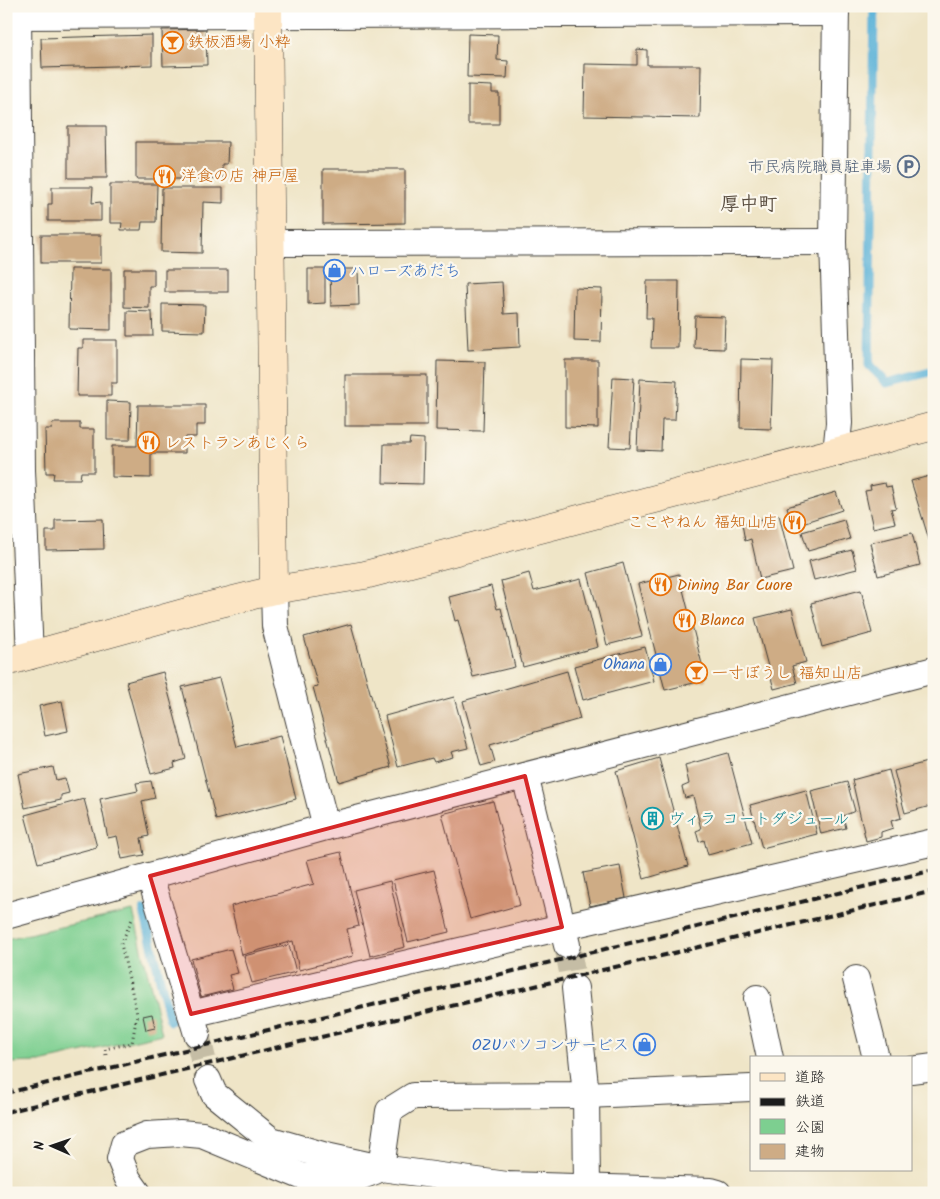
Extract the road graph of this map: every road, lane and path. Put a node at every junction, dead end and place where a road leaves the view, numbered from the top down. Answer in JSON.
{"nodes":[{"id":1,"x":487,"y":10,"type":"edge"},
{"id":2,"x":836,"y":10,"type":"edge"},
{"id":3,"x":268,"y":11,"type":"edge"},
{"id":4,"x":14,"y":13,"type":"edge"},
{"id":5,"x":833,"y":242,"type":"junction"},
{"id":6,"x":270,"y":243,"type":"junction"},
{"id":7,"x":934,"y":426,"type":"edge"},
{"id":8,"x":836,"y":453,"type":"junction"},
{"id":9,"x":14,"y":469,"type":"edge"},
{"id":10,"x":274,"y":590,"type":"junction"},
{"id":11,"x":18,"y":659,"type":"edge"},
{"id":12,"x":934,"y":670,"type":"edge"},
{"id":13,"x":525,"y":776,"type":"junction"},
{"id":14,"x":326,"y":828,"type":"junction"},
{"id":15,"x":934,"y":842,"type":"edge"},
{"id":16,"x":150,"y":876,"type":"junction"},
{"id":17,"x":6,"y":916,"type":"edge"},
{"id":18,"x":564,"y":936,"type":"junction"},
{"id":19,"x":856,"y":979,"type":"dead end"},
{"id":20,"x":575,"y":988,"type":"tunnel mouth"},
{"id":21,"x":758,"y":998,"type":"dead end"},
{"id":22,"x":106,"y":1055,"type":"dead end"},
{"id":23,"x":770,"y":1056,"type":"edge"},
{"id":24,"x":875,"y":1056,"type":"edge"},
{"id":25,"x":934,"y":1068,"type":"edge"},
{"id":26,"x":912,"y":1070,"type":"edge"},
{"id":27,"x":208,"y":1080,"type":"tunnel mouth"},
{"id":28,"x":750,"y":1088,"type":"edge"},
{"id":29,"x":586,"y":1095,"type":"junction"},
{"id":30,"x":381,"y":1168,"type":"junction"},
{"id":31,"x":588,"y":1187,"type":"junction"},
{"id":32,"x":138,"y":1193,"type":"edge"},
{"id":33,"x":718,"y":1193,"type":"edge"}],
"edges":[{"from":1,"to":2,"type":"street"},
{"from":1,"to":3,"type":"street"},
{"from":2,"to":5,"type":"street"},
{"from":3,"to":4,"type":"street"},
{"from":3,"to":6,"type":"street"},
{"from":4,"to":9,"type":"street"},
{"from":5,"to":6,"type":"street"},
{"from":5,"to":8,"type":"street"},
{"from":6,"to":10,"type":"street"},
{"from":7,"to":8,"type":"street"},
{"from":8,"to":10,"type":"street"},
{"from":9,"to":11,"type":"street"},
{"from":10,"to":11,"type":"street"},
{"from":10,"to":14,"type":"street"},
{"from":12,"to":13,"type":"street"},
{"from":13,"to":14,"type":"street"},
{"from":13,"to":18,"type":"street"},
{"from":14,"to":16,"type":"street"},
{"from":15,"to":18,"type":"street"},
{"from":16,"to":17,"type":"street"},
{"from":16,"to":18,"type":"street"},
{"from":16,"to":22,"type":"path"},
{"from":19,"to":24,"type":"street"},
{"from":20,"to":29,"type":"street"},
{"from":21,"to":23,"type":"street"},
{"from":25,"to":26,"type":"street"},
{"from":27,"to":30,"type":"street"},
{"from":28,"to":29,"type":"street"},
{"from":29,"to":30,"type":"street"},
{"from":29,"to":31,"type":"street"},
{"from":30,"to":31,"type":"street"},
{"from":30,"to":32,"type":"street"},
{"from":31,"to":33,"type":"street"}]}
